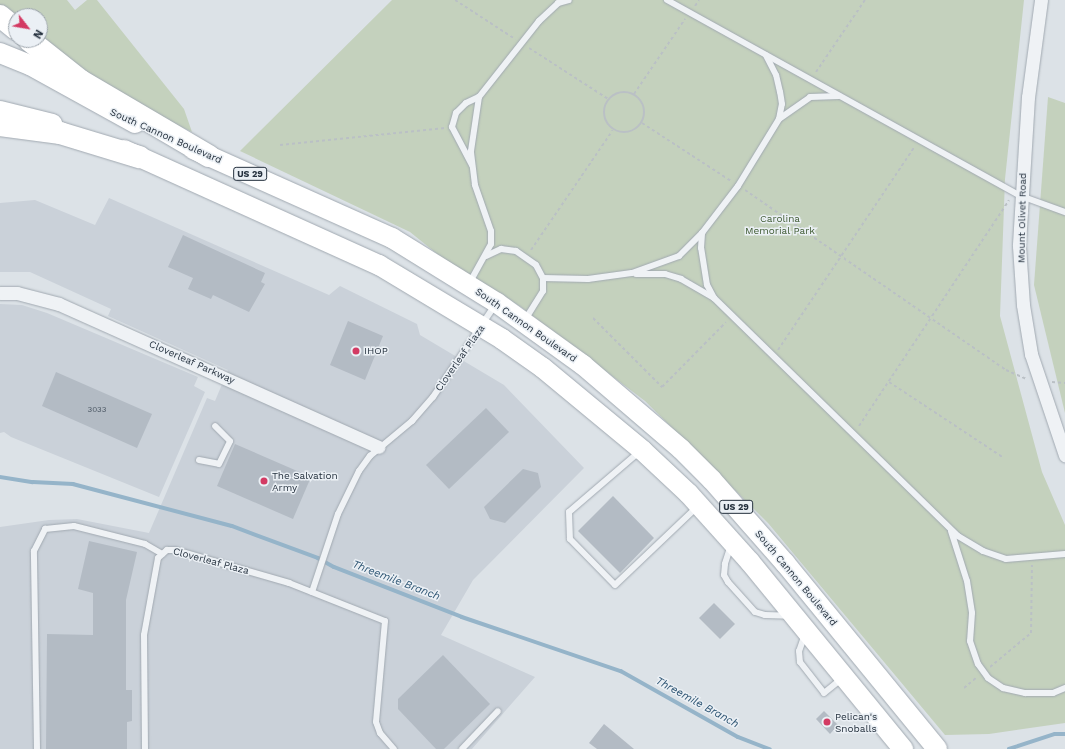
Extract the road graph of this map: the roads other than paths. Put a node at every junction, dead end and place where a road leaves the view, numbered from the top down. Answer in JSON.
{"nodes":[{"id":1,"x":569,"y":0,"type":"edge"},
{"id":2,"x":667,"y":0,"type":"edge"},
{"id":3,"x":1041,"y":0,"type":"edge"},
{"id":4,"x":0,"y":16,"type":"edge"},
{"id":5,"x":8,"y":22,"type":"edge"},
{"id":6,"x":39,"y":48,"type":"edge"},
{"id":7,"x":0,"y":54,"type":"edge"},
{"id":8,"x":766,"y":55,"type":"junction"},
{"id":9,"x":840,"y":96,"type":"junction"},
{"id":10,"x":479,"y":97,"type":"junction"},
{"id":11,"x":0,"y":111,"type":"edge"},
{"id":12,"x":779,"y":119,"type":"junction"},
{"id":13,"x":0,"y":125,"type":"edge"},
{"id":14,"x":209,"y":156,"type":"junction"},
{"id":15,"x":140,"y":157,"type":"junction"},
{"id":16,"x":473,"y":168,"type":"junction"},
{"id":17,"x":1017,"y":194,"type":"junction"},
{"id":18,"x":1065,"y":212,"type":"edge"},
{"id":19,"x":702,"y":233,"type":"junction"},
{"id":20,"x":486,"y":256,"type":"junction"},
{"id":21,"x":632,"y":274,"type":"junction"},
{"id":22,"x":543,"y":278,"type":"junction"},
{"id":23,"x":468,"y":285,"type":"junction"},
{"id":24,"x":0,"y":293,"type":"edge"},
{"id":25,"x":714,"y":298,"type":"junction"},
{"id":26,"x":497,"y":303,"type":"junction"},
{"id":27,"x":524,"y":321,"type":"junction"},
{"id":28,"x":482,"y":326,"type":"junction"},
{"id":29,"x":215,"y":426,"type":"dead end"},
{"id":30,"x":379,"y":447,"type":"junction"},
{"id":31,"x":642,"y":450,"type":"junction"},
{"id":32,"x":1065,"y":455,"type":"edge"},
{"id":33,"x":199,"y":460,"type":"dead end"},
{"id":34,"x":699,"y":506,"type":"junction"},
{"id":35,"x":950,"y":527,"type":"junction"},
{"id":36,"x":732,"y":542,"type":"junction"},
{"id":37,"x":162,"y":554,"type":"junction"},
{"id":38,"x":1065,"y":554,"type":"edge"},
{"id":39,"x":312,"y":592,"type":"junction"},
{"id":40,"x":794,"y":615,"type":"junction"},
{"id":41,"x":1065,"y":688,"type":"edge"},
{"id":42,"x":498,"y":711,"type":"dead end"},
{"id":43,"x":37,"y":749,"type":"edge"},
{"id":44,"x":146,"y":749,"type":"edge"},
{"id":45,"x":394,"y":749,"type":"edge"},
{"id":46,"x":462,"y":749,"type":"edge"},
{"id":47,"x":903,"y":749,"type":"edge"},
{"id":48,"x":937,"y":749,"type":"edge"}],
"edges":[{"from":1,"to":10,"type":"lane"},
{"from":2,"to":8,"type":"lane"},
{"from":3,"to":17,"type":"street","name":"Mount Olivet Road"},
{"from":4,"to":5,"type":"highway"},
{"from":6,"to":14,"type":"highway"},
{"from":7,"to":14,"type":"main road","name":"South Cannon Boulevard","number":"US 29"},
{"from":8,"to":9,"type":"lane"},
{"from":8,"to":12,"type":"lane"},
{"from":9,"to":12,"type":"lane"},
{"from":9,"to":17,"type":"lane"},
{"from":10,"to":16,"type":"lane"},
{"from":10,"to":16,"type":"lane"},
{"from":11,"to":15,"type":"main road","number":"US 29"},
{"from":12,"to":19,"type":"lane"},
{"from":13,"to":15,"type":"highway"},
{"from":14,"to":23,"type":"main road","name":"South Cannon Boulevard","number":"US 29"},
{"from":15,"to":28,"type":"main road","number":"US 29"},
{"from":16,"to":20,"type":"lane"},
{"from":17,"to":18,"type":"lane"},
{"from":17,"to":32,"type":"street","name":"Mount Olivet Road"},
{"from":19,"to":21,"type":"lane"},
{"from":19,"to":25,"type":"lane"},
{"from":20,"to":22,"type":"lane"},
{"from":20,"to":23,"type":"lane"},
{"from":21,"to":22,"type":"lane"},
{"from":21,"to":25,"type":"lane"},
{"from":22,"to":27,"type":"lane"},
{"from":23,"to":26,"type":"main road","name":"South Cannon Boulevard","number":"US 29"},
{"from":24,"to":30,"type":"street","name":"Cloverleaf Parkway"},
{"from":25,"to":35,"type":"lane"},
{"from":26,"to":27,"type":"main road","name":"South Cannon Boulevard","number":"US 29"},
{"from":26,"to":28,"type":"lane","name":"Cloverleaf Plaza"},
{"from":27,"to":48,"type":"main road","name":"South Cannon Boulevard","number":"US 29"},
{"from":28,"to":30,"type":"lane","name":"Cloverleaf Plaza"},
{"from":28,"to":31,"type":"main road","number":"US 29"},
{"from":29,"to":33,"type":"lane"},
{"from":30,"to":39,"type":"lane","name":"Cloverleaf Plaza"},
{"from":31,"to":34,"type":"main road","number":"US 29"},
{"from":31,"to":34,"type":"lane"},
{"from":34,"to":36,"type":"main road","number":"US 29"},
{"from":35,"to":38,"type":"lane"},
{"from":35,"to":41,"type":"lane"},
{"from":36,"to":40,"type":"main road","number":"US 29"},
{"from":36,"to":40,"type":"lane"},
{"from":37,"to":39,"type":"lane","name":"Cloverleaf Plaza"},
{"from":37,"to":43,"type":"lane"},
{"from":37,"to":44,"type":"lane","name":"Cloverleaf Plaza"},
{"from":39,"to":45,"type":"lane","name":"Cloverleaf Plaza"},
{"from":40,"to":47,"type":"main road","number":"US 29"},
{"from":42,"to":46,"type":"lane"}]}
